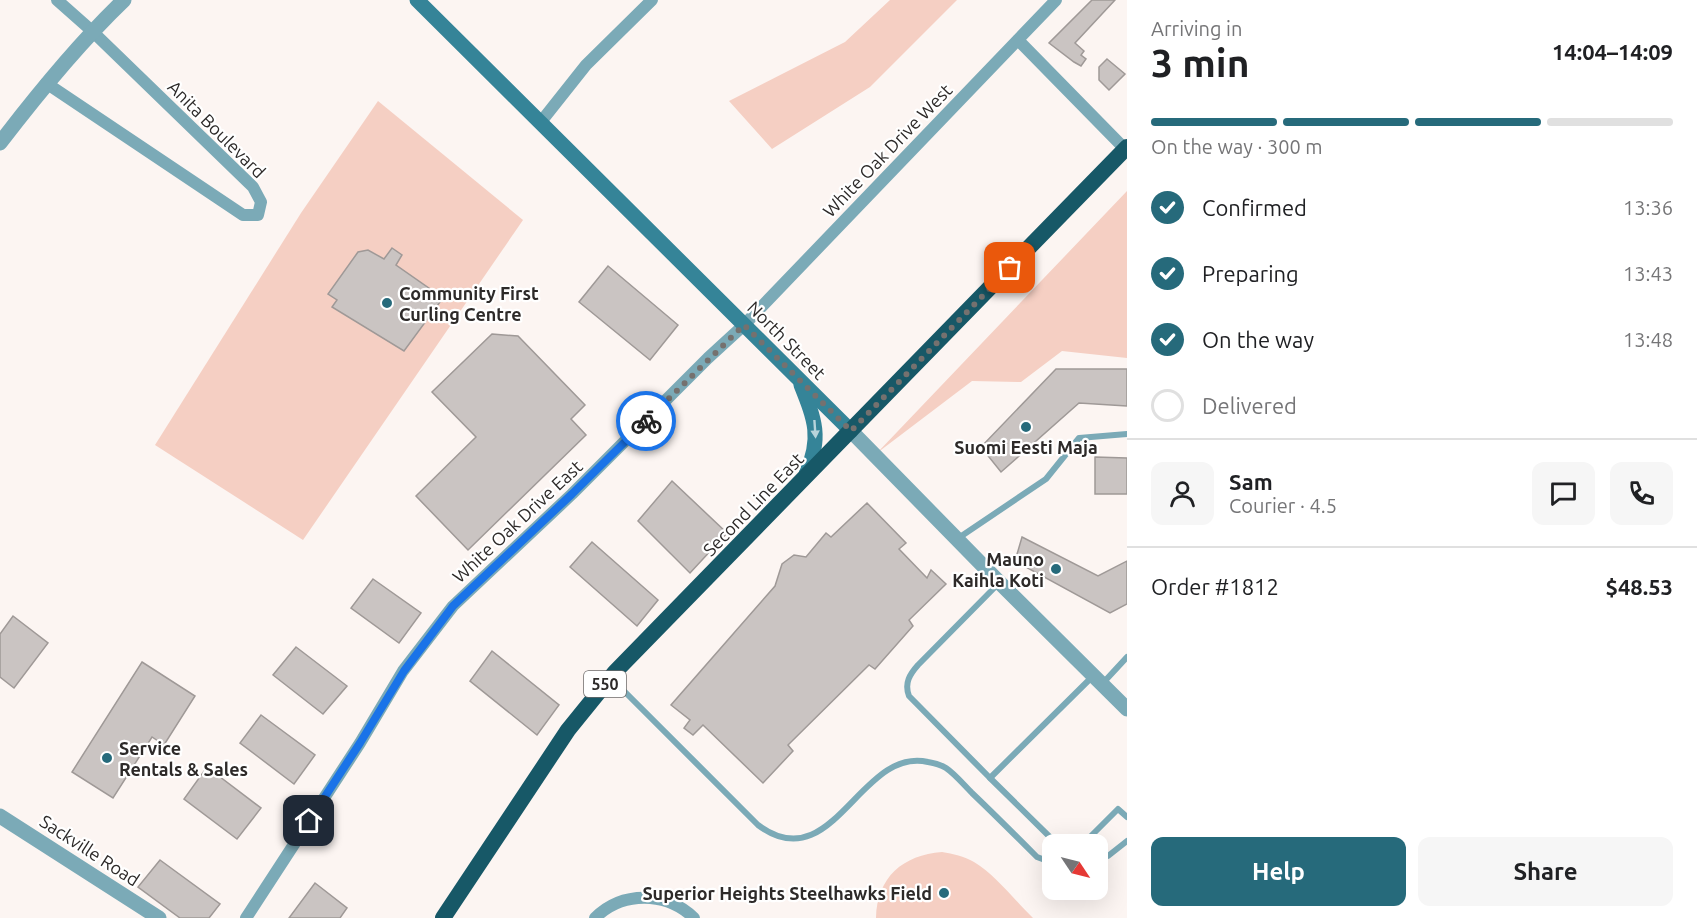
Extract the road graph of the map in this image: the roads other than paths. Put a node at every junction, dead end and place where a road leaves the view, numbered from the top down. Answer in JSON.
{"nodes":[{"id":1,"x":57,"y":0,"type":"edge"},
{"id":2,"x":124,"y":0,"type":"edge"},
{"id":3,"x":417,"y":0,"type":"edge"},
{"id":4,"x":652,"y":0,"type":"edge"},
{"id":5,"x":1056,"y":0,"type":"edge"},
{"id":6,"x":92,"y":31,"type":"junction"},
{"id":7,"x":1018,"y":40,"type":"junction"},
{"id":8,"x":46,"y":83,"type":"junction"},
{"id":9,"x":540,"y":123,"type":"junction"},
{"id":10,"x":0,"y":143,"type":"edge"},
{"id":11,"x":1126,"y":148,"type":"edge"},
{"id":12,"x":744,"y":325,"type":"junction"},
{"id":13,"x":799,"y":380,"type":"junction"},
{"id":14,"x":851,"y":431,"type":"junction"},
{"id":15,"x":1127,"y":435,"type":"edge"},
{"id":16,"x":804,"y":479,"type":"junction"},
{"id":17,"x":957,"y":539,"type":"junction"},
{"id":18,"x":1000,"y":583,"type":"junction"},
{"id":19,"x":1127,"y":657,"type":"edge"},
{"id":20,"x":610,"y":678,"type":"junction"},
{"id":21,"x":1097,"y":680,"type":"junction"},
{"id":22,"x":1127,"y":709,"type":"edge"},
{"id":23,"x":990,"y":778,"type":"junction"},
{"id":24,"x":0,"y":816,"type":"edge"},
{"id":25,"x":1127,"y":817,"type":"edge"},
{"id":26,"x":1047,"y":834,"type":"edge"},
{"id":27,"x":1093,"y":834,"type":"edge"},
{"id":28,"x":1127,"y":841,"type":"edge"},
{"id":29,"x":1108,"y":856,"type":"edge"},
{"id":30,"x":1042,"y":859,"type":"edge"},
{"id":31,"x":159,"y":918,"type":"edge"},
{"id":32,"x":246,"y":918,"type":"edge"},
{"id":33,"x":443,"y":918,"type":"edge"},
{"id":34,"x":595,"y":918,"type":"edge"},
{"id":35,"x":694,"y":918,"type":"edge"}],
"edges":[{"from":1,"to":6,"type":"street","name":"Anita Boulevard"},
{"from":2,"to":6,"type":"street"},
{"from":3,"to":9,"type":"main road","name":"North Street"},
{"from":4,"to":9,"type":"street"},
{"from":5,"to":7,"type":"street","name":"White Oak Drive West"},
{"from":6,"to":8,"type":"street"},
{"from":6,"to":8,"type":"street","name":"Anita Boulevard"},
{"from":7,"to":11,"type":"street"},
{"from":7,"to":12,"type":"street","name":"White Oak Drive West"},
{"from":8,"to":10,"type":"street"},
{"from":9,"to":12,"type":"main road","name":"North Street"},
{"from":11,"to":14,"type":"highway","name":"Second Line East","number":"550"},
{"from":12,"to":13,"type":"main road","name":"North Street"},
{"from":12,"to":32,"type":"street","name":"White Oak Drive East"},
{"from":13,"to":14,"type":"main road","name":"North Street"},
{"from":13,"to":16,"type":"main road","one_way":true},
{"from":14,"to":16,"type":"highway","name":"Second Line East","number":"550"},
{"from":14,"to":17,"type":"street","name":"North Street"},
{"from":15,"to":17,"type":"lane"},
{"from":16,"to":20,"type":"highway","name":"Second Line East","number":"550"},
{"from":17,"to":18,"type":"street","name":"North Street"},
{"from":18,"to":21,"type":"street","name":"North Street"},
{"from":18,"to":23,"type":"lane"},
{"from":19,"to":21,"type":"lane"},
{"from":20,"to":30,"type":"lane"},
{"from":20,"to":33,"type":"highway","name":"Second Line East","number":"550"},
{"from":21,"to":22,"type":"street","name":"North Street"},
{"from":21,"to":23,"type":"lane"},
{"from":23,"to":26,"type":"lane"},
{"from":24,"to":31,"type":"street","name":"Sackville Road"},
{"from":25,"to":27,"type":"lane"},
{"from":28,"to":29,"type":"lane"},
{"from":34,"to":35,"type":"street"}]}
